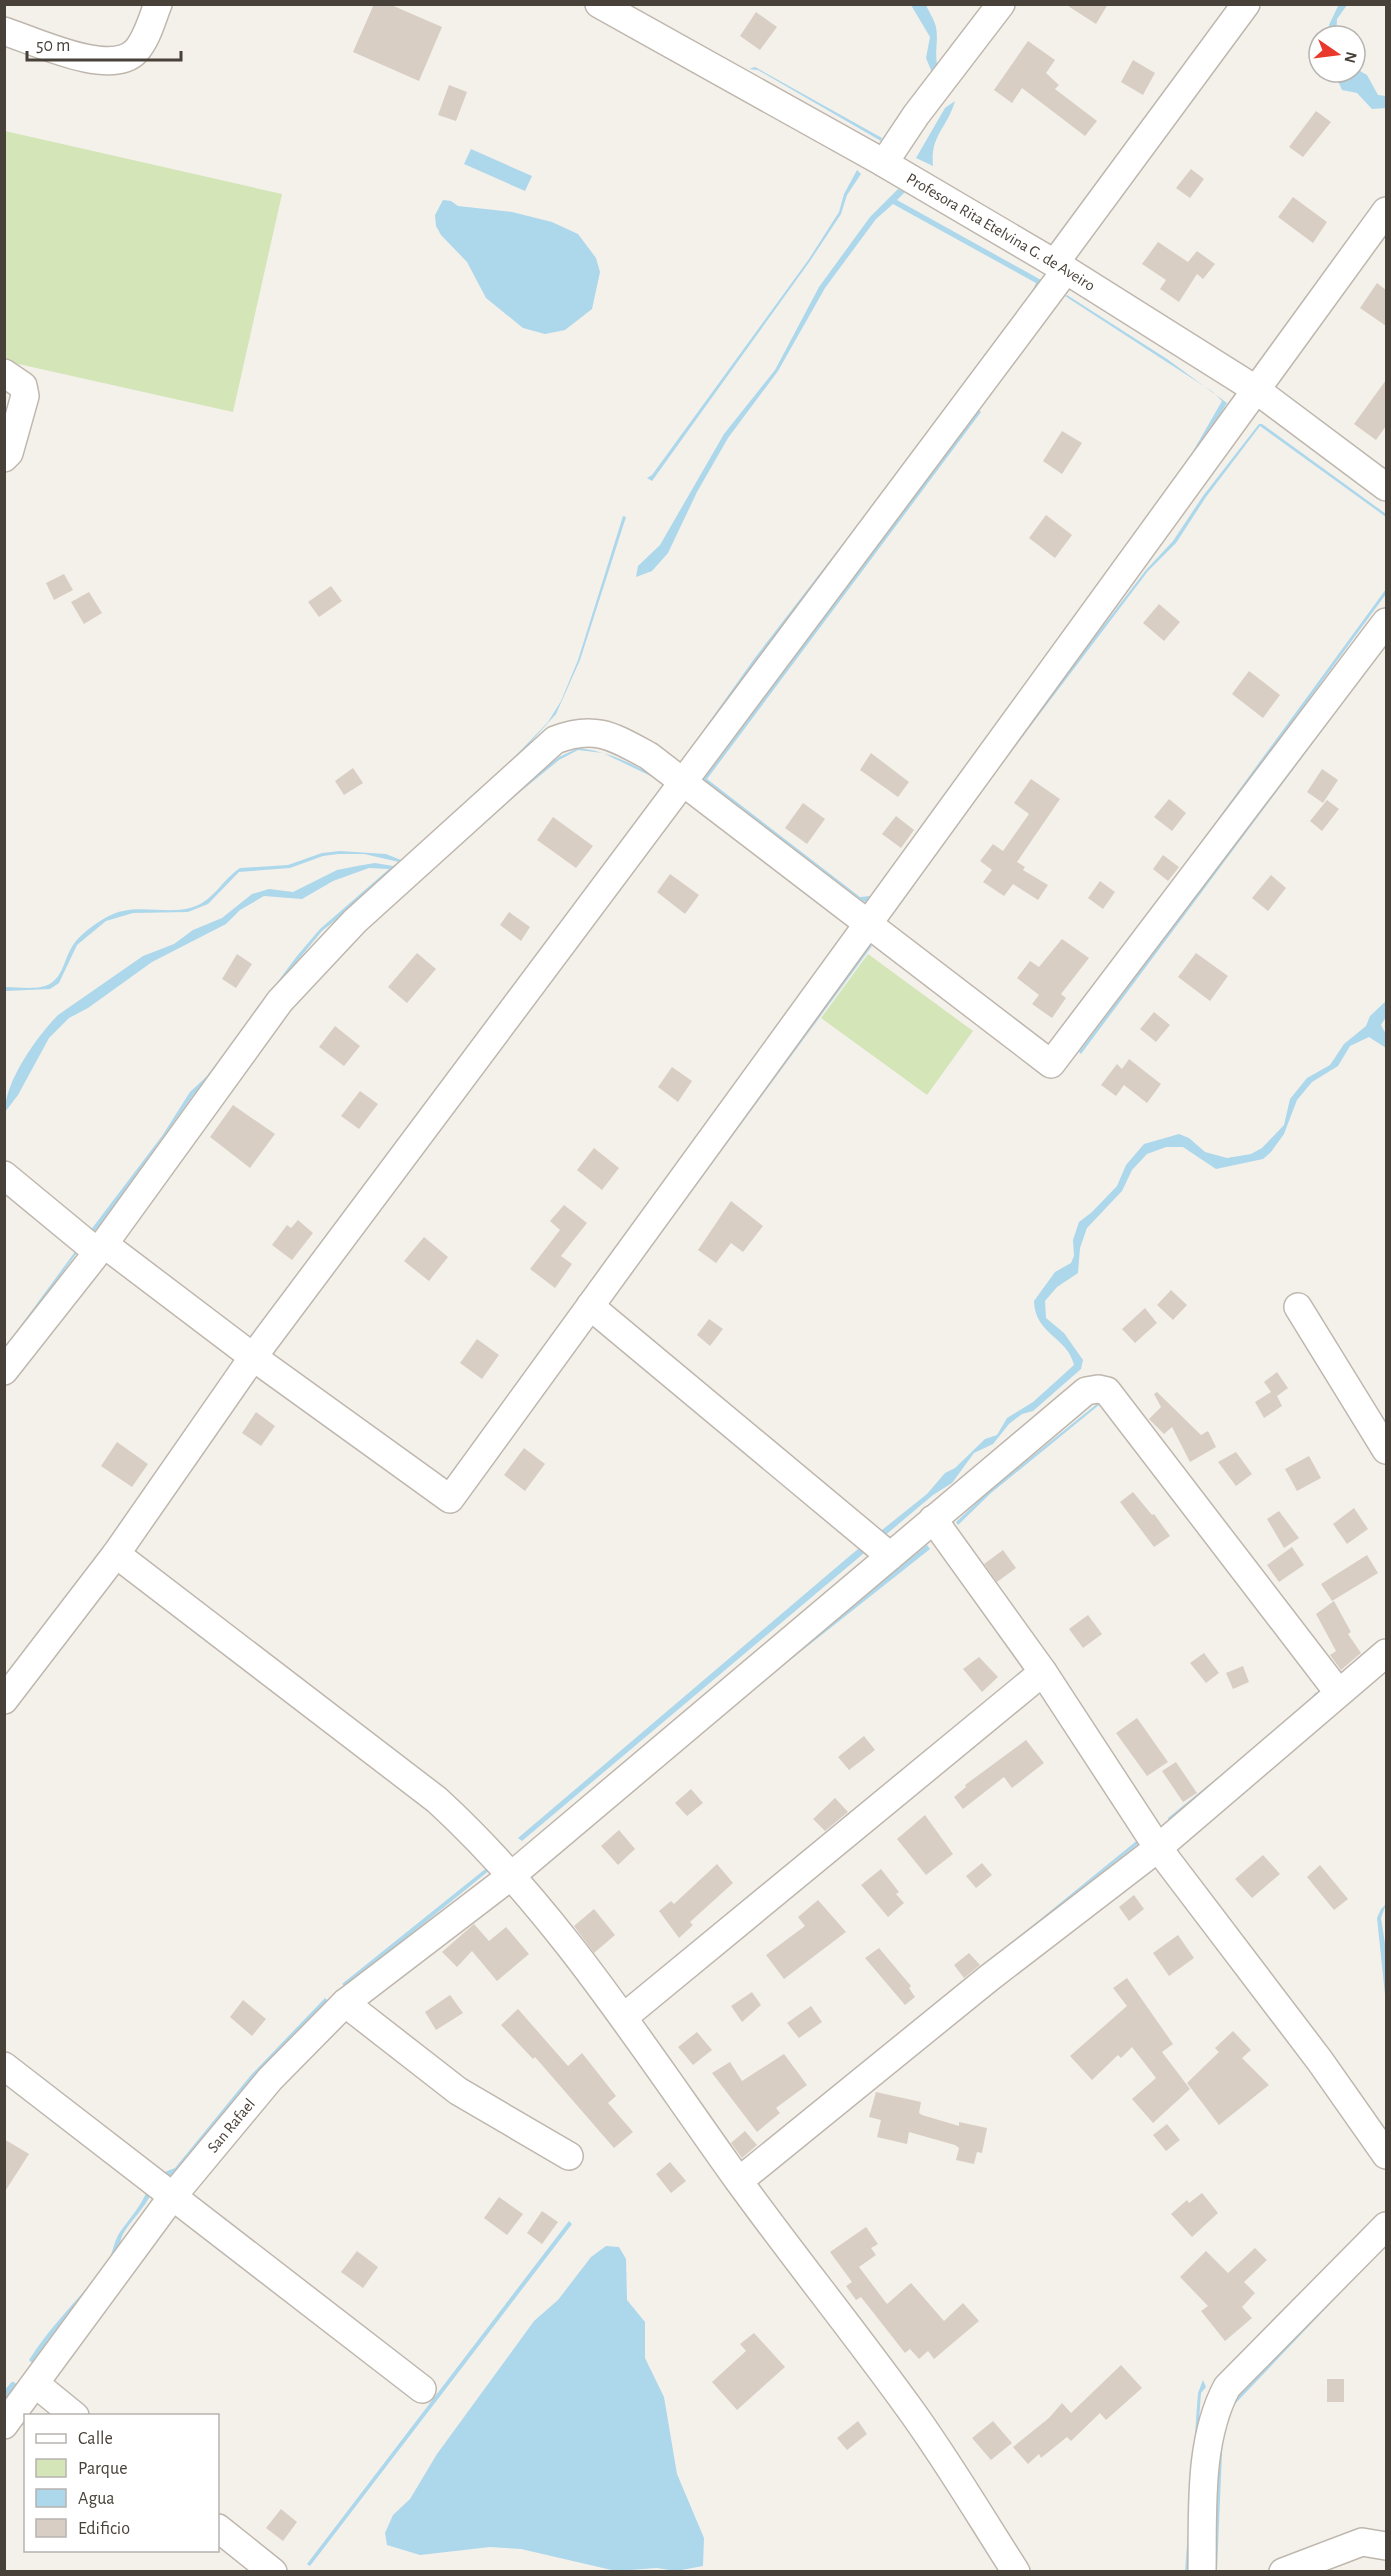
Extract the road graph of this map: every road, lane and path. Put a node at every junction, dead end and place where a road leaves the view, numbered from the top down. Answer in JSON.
{"nodes":[{"id":1,"x":158,"y":4,"type":"edge"},
{"id":2,"x":599,"y":4,"type":"edge"},
{"id":3,"x":1001,"y":4,"type":"edge"},
{"id":4,"x":1246,"y":4,"type":"edge"},
{"id":5,"x":4,"y":31,"type":"edge"},
{"id":6,"x":885,"y":163,"type":"junction"},
{"id":7,"x":1386,"y":211,"type":"edge"},
{"id":8,"x":1061,"y":266,"type":"junction"},
{"id":9,"x":4,"y":374,"type":"edge"},
{"id":10,"x":1255,"y":389,"type":"junction"},
{"id":11,"x":4,"y":458,"type":"edge"},
{"id":12,"x":1386,"y":487,"type":"edge"},
{"id":13,"x":1386,"y":622,"type":"edge"},
{"id":14,"x":684,"y":782,"type":"junction"},
{"id":15,"x":868,"y":923,"type":"junction"},
{"id":16,"x":4,"y":1175,"type":"edge"},
{"id":17,"x":100,"y":1248,"type":"junction"},
{"id":18,"x":590,"y":1306,"type":"junction"},
{"id":19,"x":1298,"y":1307,"type":"dead end"},
{"id":20,"x":253,"y":1357,"type":"junction"},
{"id":21,"x":4,"y":1371,"type":"edge"},
{"id":22,"x":1386,"y":1450,"type":"edge"},
{"id":23,"x":933,"y":1519,"type":"junction"},
{"id":24,"x":116,"y":1554,"type":"junction"},
{"id":25,"x":890,"y":1556,"type":"junction"},
{"id":26,"x":1386,"y":1653,"type":"edge"},
{"id":27,"x":1043,"y":1672,"type":"junction"},
{"id":28,"x":1338,"y":1692,"type":"junction"},
{"id":29,"x":4,"y":1700,"type":"edge"},
{"id":30,"x":1158,"y":1848,"type":"junction"},
{"id":31,"x":511,"y":1876,"type":"junction"},
{"id":32,"x":345,"y":2002,"type":"junction"},
{"id":33,"x":624,"y":2017,"type":"junction"},
{"id":34,"x":4,"y":2066,"type":"edge"},
{"id":35,"x":1386,"y":2155,"type":"edge"},
{"id":36,"x":570,"y":2156,"type":"dead end"},
{"id":37,"x":739,"y":2181,"type":"junction"},
{"id":38,"x":172,"y":2197,"type":"junction"},
{"id":39,"x":1386,"y":2226,"type":"edge"},
{"id":40,"x":37,"y":2385,"type":"junction"},
{"id":41,"x":422,"y":2389,"type":"dead end"},
{"id":42,"x":74,"y":2414,"type":"edge"},
{"id":43,"x":4,"y":2425,"type":"edge"},
{"id":44,"x":219,"y":2529,"type":"edge"},
{"id":45,"x":1386,"y":2546,"type":"edge"},
{"id":46,"x":273,"y":2571,"type":"edge"},
{"id":47,"x":1016,"y":2571,"type":"edge"},
{"id":48,"x":1202,"y":2571,"type":"edge"},
{"id":49,"x":1283,"y":2571,"type":"edge"}],
"edges":[{"from":1,"to":5,"type":"street"},
{"from":2,"to":6,"type":"street","name":"Profesora Rita Etelvina G. de Aveiro"},
{"from":3,"to":6,"type":"street"},
{"from":4,"to":8,"type":"street"},
{"from":6,"to":8,"type":"street","name":"Profesora Rita Etelvina G. de Aveiro"},
{"from":7,"to":10,"type":"street"},
{"from":8,"to":10,"type":"street","name":"Profesora Rita Etelvina G. de Aveiro"},
{"from":8,"to":14,"type":"street"},
{"from":9,"to":11,"type":"street"},
{"from":10,"to":12,"type":"street","name":"Profesora Rita Etelvina G. de Aveiro"},
{"from":10,"to":15,"type":"street"},
{"from":13,"to":15,"type":"street"},
{"from":14,"to":15,"type":"street"},
{"from":14,"to":17,"type":"street"},
{"from":14,"to":20,"type":"street"},
{"from":15,"to":18,"type":"street"},
{"from":16,"to":17,"type":"street"},
{"from":17,"to":20,"type":"street"},
{"from":17,"to":21,"type":"street"},
{"from":18,"to":20,"type":"street"},
{"from":18,"to":25,"type":"street"},
{"from":19,"to":22,"type":"street"},
{"from":20,"to":24,"type":"street"},
{"from":23,"to":25,"type":"street","name":"San Rafael"},
{"from":23,"to":27,"type":"street"},
{"from":23,"to":28,"type":"street","name":"San Rafael"},
{"from":24,"to":29,"type":"street"},
{"from":24,"to":31,"type":"street"},
{"from":25,"to":31,"type":"street","name":"San Rafael"},
{"from":26,"to":28,"type":"street"},
{"from":27,"to":30,"type":"street"},
{"from":27,"to":33,"type":"street"},
{"from":28,"to":30,"type":"street"},
{"from":30,"to":35,"type":"street"},
{"from":30,"to":37,"type":"street"},
{"from":31,"to":32,"type":"street","name":"San Rafael"},
{"from":31,"to":33,"type":"street"},
{"from":32,"to":36,"type":"street"},
{"from":32,"to":38,"type":"street","name":"San Rafael"},
{"from":33,"to":37,"type":"street"},
{"from":34,"to":38,"type":"street"},
{"from":37,"to":47,"type":"street"},
{"from":38,"to":40,"type":"street","name":"San Rafael"},
{"from":38,"to":41,"type":"street"},
{"from":39,"to":48,"type":"street"},
{"from":40,"to":42,"type":"street"},
{"from":40,"to":43,"type":"street","name":"San Rafael"},
{"from":44,"to":46,"type":"street"},
{"from":45,"to":49,"type":"street"}]}
